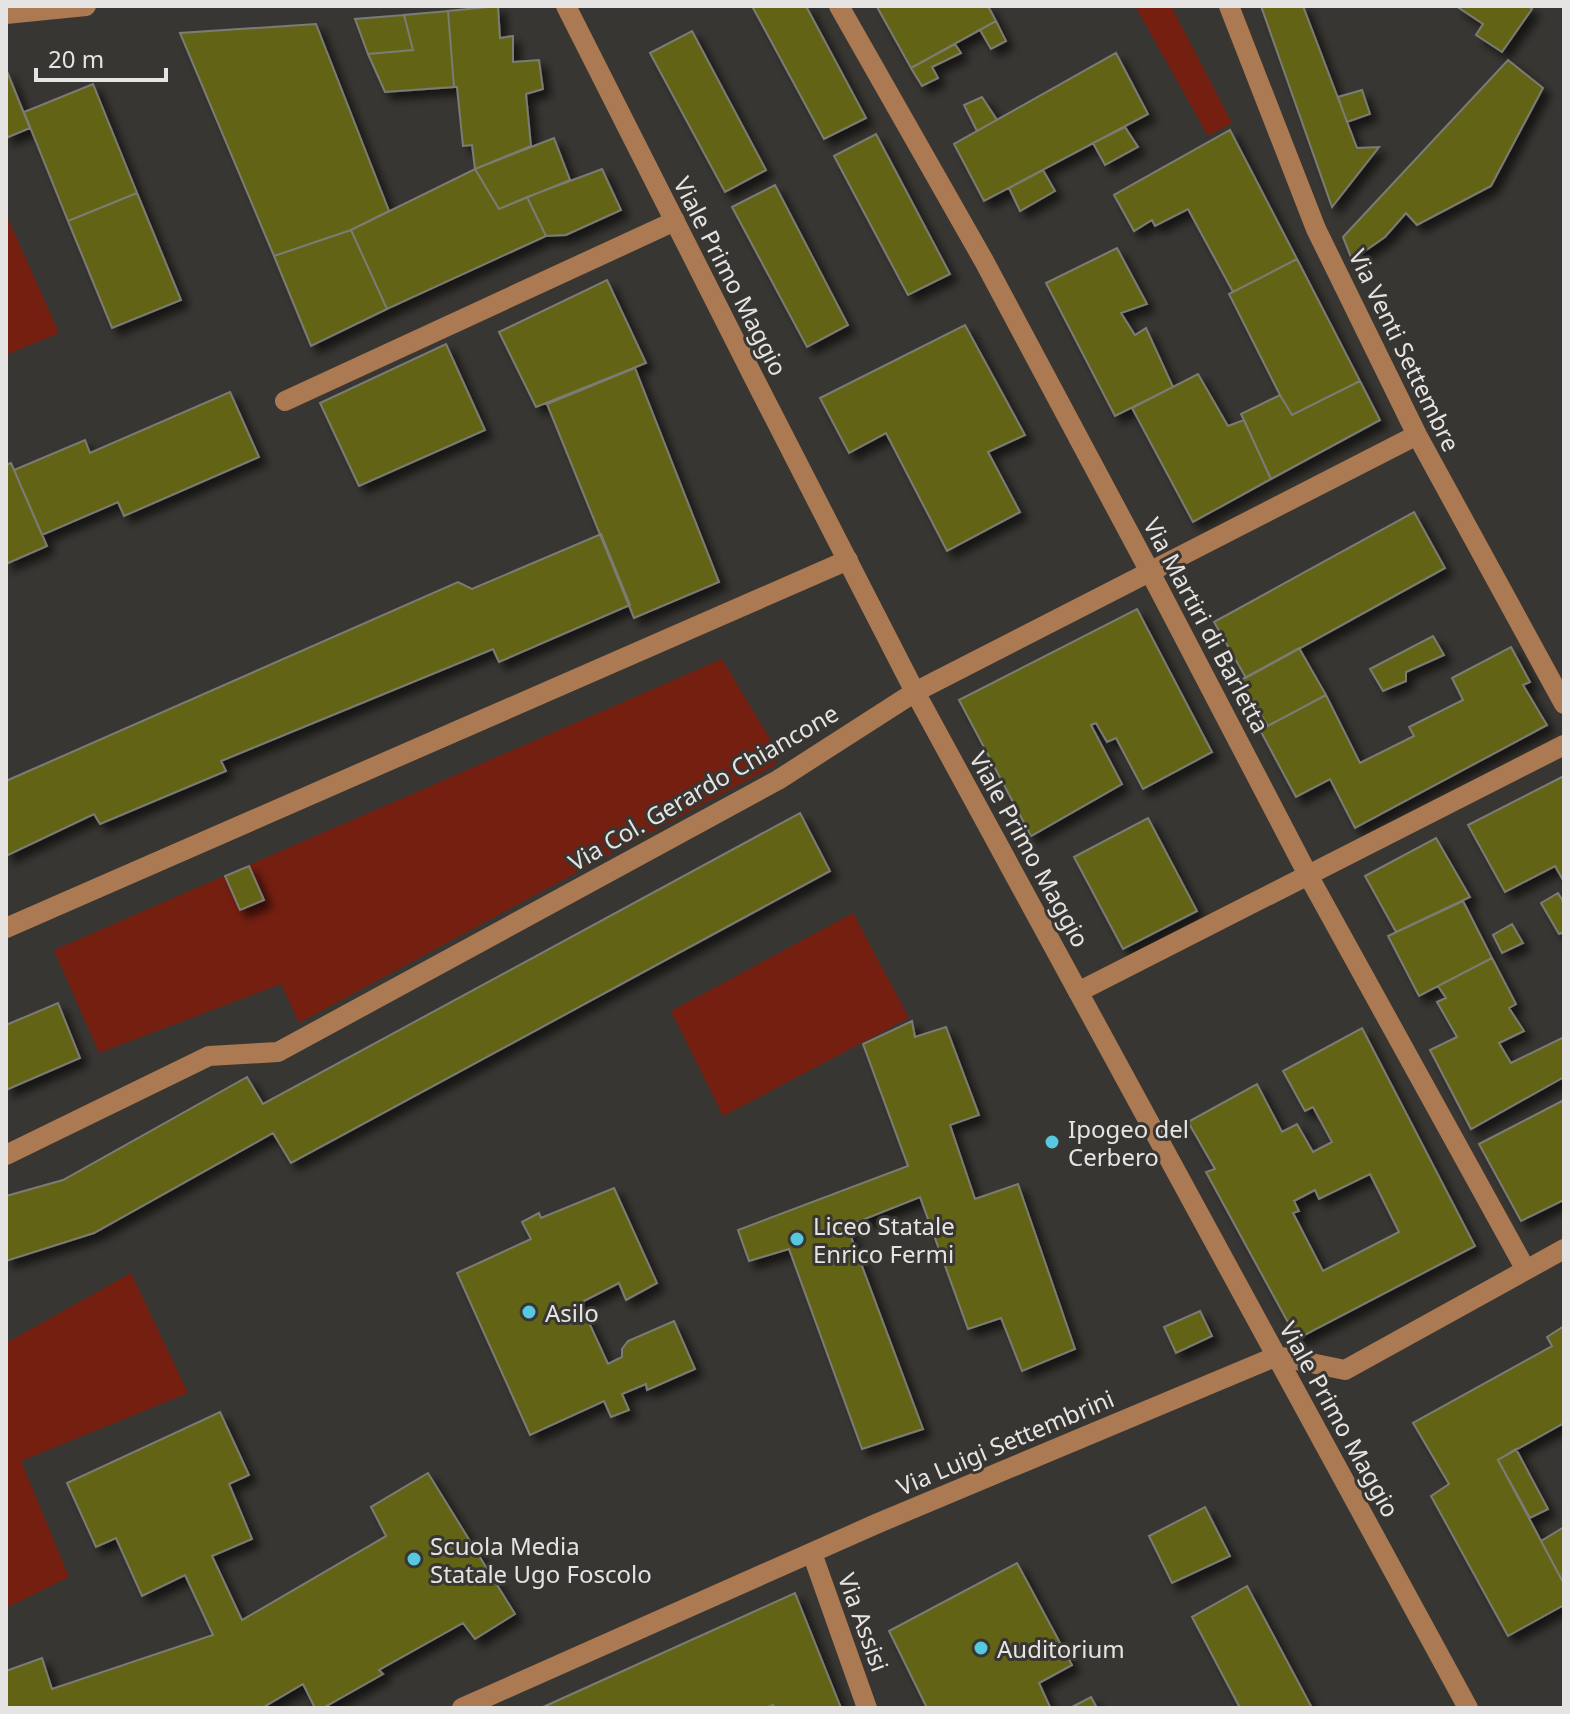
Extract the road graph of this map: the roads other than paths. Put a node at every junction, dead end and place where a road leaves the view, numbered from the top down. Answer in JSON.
{"nodes":[{"id":1,"x":86,"y":6,"type":"edge"},
{"id":2,"x":566,"y":6,"type":"edge"},
{"id":3,"x":839,"y":6,"type":"edge"},
{"id":4,"x":1229,"y":6,"type":"edge"},
{"id":5,"x":6,"y":14,"type":"edge"},
{"id":6,"x":675,"y":221,"type":"junction"},
{"id":7,"x":285,"y":401,"type":"dead end"},
{"id":8,"x":1417,"y":435,"type":"junction"},
{"id":9,"x":848,"y":560,"type":"junction"},
{"id":10,"x":1150,"y":572,"type":"junction"},
{"id":11,"x":915,"y":692,"type":"junction"},
{"id":12,"x":1564,"y":704,"type":"edge"},
{"id":13,"x":1564,"y":745,"type":"edge"},
{"id":14,"x":1308,"y":875,"type":"junction"},
{"id":15,"x":6,"y":928,"type":"edge"},
{"id":16,"x":1078,"y":992,"type":"junction"},
{"id":17,"x":6,"y":1155,"type":"edge"},
{"id":18,"x":1564,"y":1249,"type":"edge"},
{"id":19,"x":1526,"y":1270,"type":"junction"},
{"id":20,"x":1277,"y":1356,"type":"junction"},
{"id":21,"x":812,"y":1553,"type":"junction"},
{"id":22,"x":462,"y":1708,"type":"edge"},
{"id":23,"x":867,"y":1708,"type":"edge"},
{"id":24,"x":1468,"y":1708,"type":"edge"}],
"edges":[{"from":1,"to":5,"type":"street"},
{"from":2,"to":6,"type":"street","name":"Viale Primo Maggio"},
{"from":3,"to":10,"type":"street","name":"Via Martiri di Barletta"},
{"from":4,"to":8,"type":"street","name":"Via Venti Settembre"},
{"from":6,"to":7,"type":"street"},
{"from":6,"to":9,"type":"street","name":"Viale Primo Maggio"},
{"from":8,"to":10,"type":"street","name":"Via Col. Gerardo Chiancone"},
{"from":8,"to":12,"type":"street","name":"Via Venti Settembre"},
{"from":9,"to":11,"type":"street","name":"Viale Primo Maggio"},
{"from":9,"to":15,"type":"street"},
{"from":10,"to":11,"type":"street","name":"Via Col. Gerardo Chiancone"},
{"from":10,"to":14,"type":"street","name":"Via Martiri di Barletta"},
{"from":11,"to":16,"type":"street","name":"Viale Primo Maggio"},
{"from":11,"to":17,"type":"street","name":"Via Col. Gerardo Chiancone"},
{"from":13,"to":14,"type":"street"},
{"from":14,"to":16,"type":"street"},
{"from":14,"to":19,"type":"street","name":"Via Martiri di Barletta"},
{"from":16,"to":20,"type":"street","name":"Viale Primo Maggio"},
{"from":18,"to":19,"type":"street"},
{"from":19,"to":20,"type":"street"},
{"from":20,"to":21,"type":"street","name":"Via Luigi Settembrini"},
{"from":20,"to":24,"type":"street","name":"Viale Primo Maggio"},
{"from":21,"to":22,"type":"street","name":"Via Luigi Settembrini"},
{"from":21,"to":23,"type":"street","name":"Via Assisi"}]}
